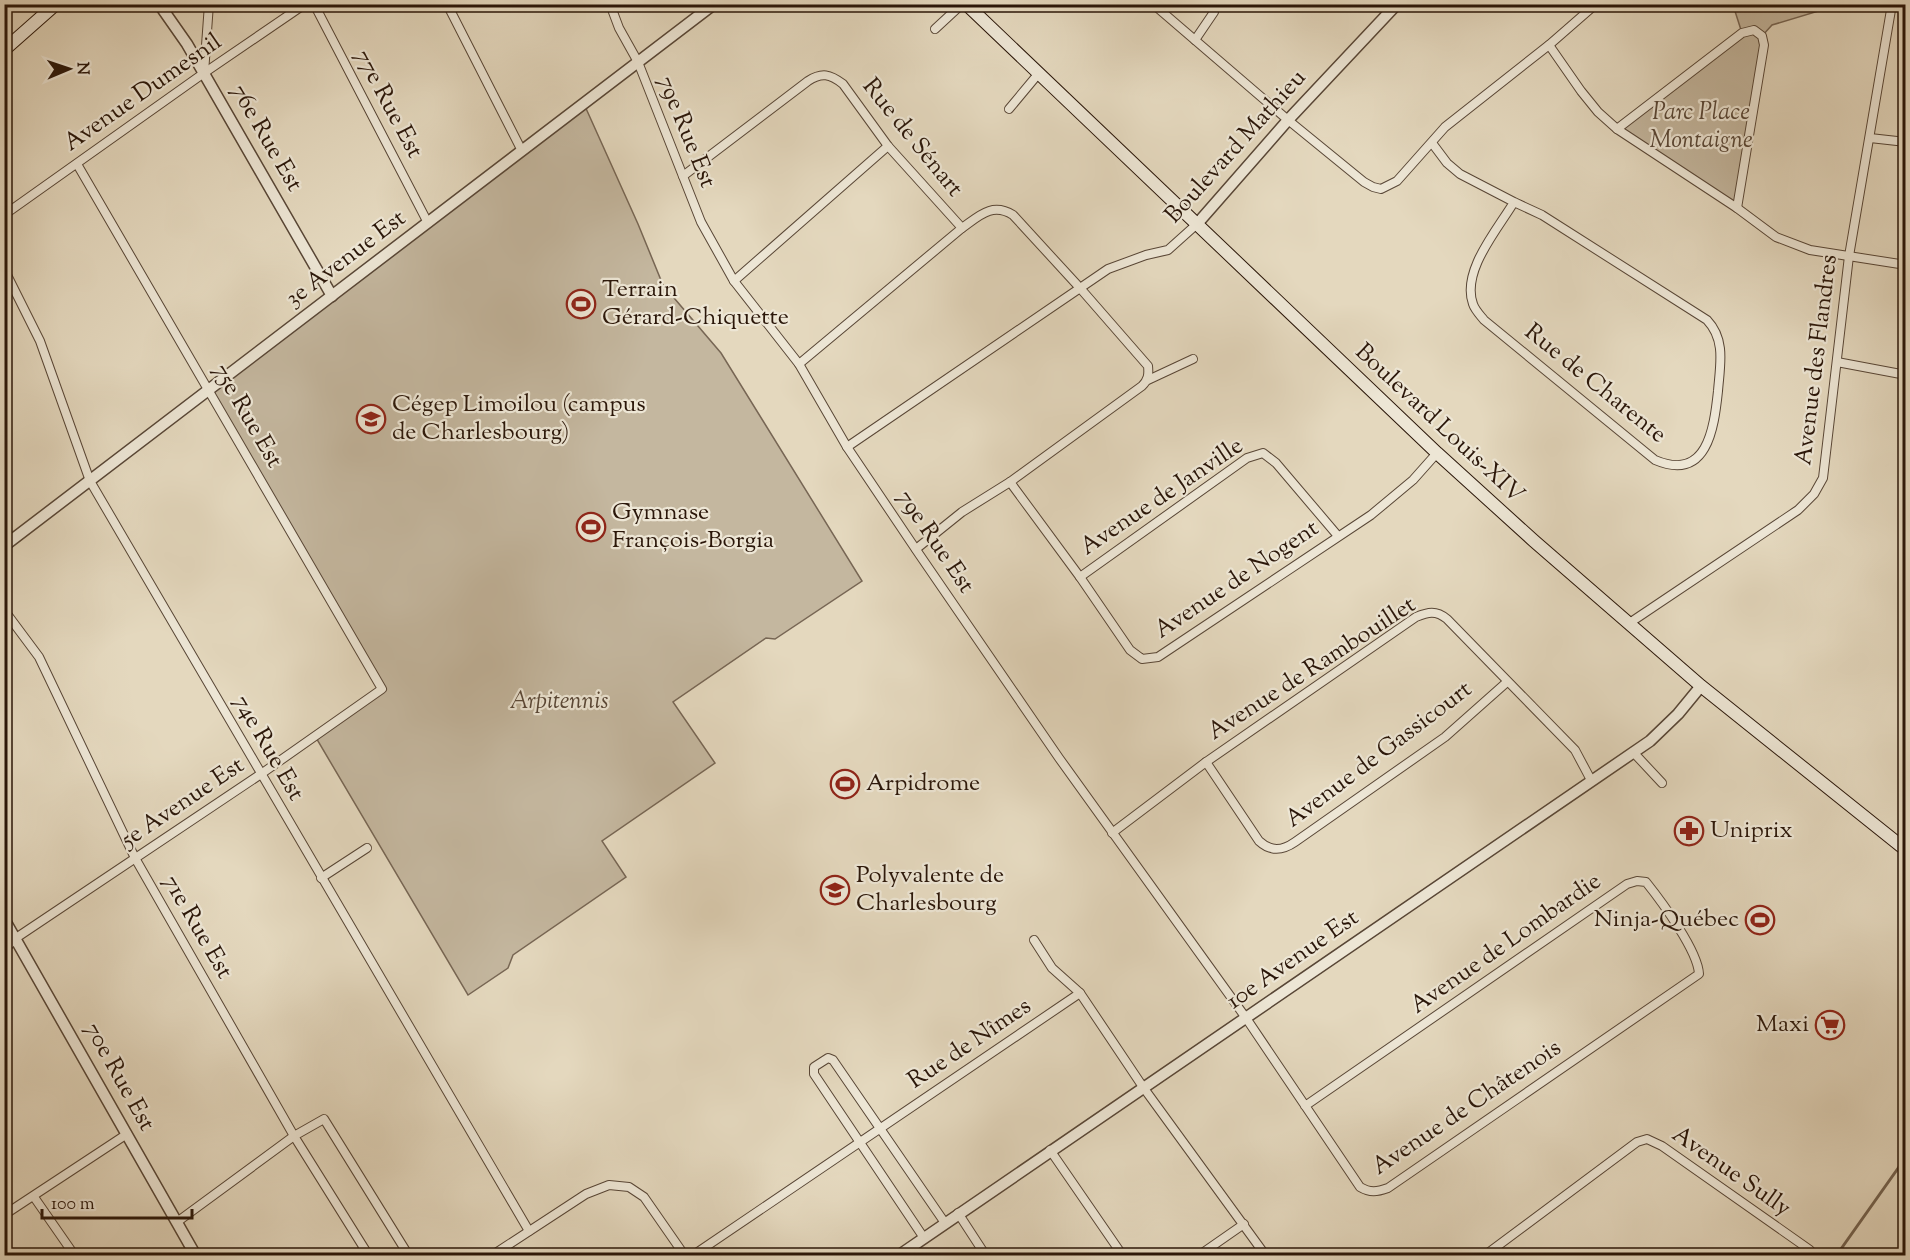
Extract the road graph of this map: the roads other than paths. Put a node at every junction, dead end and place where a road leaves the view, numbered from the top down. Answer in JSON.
{"nodes":[{"id":1,"x":56,"y":4,"type":"edge"},
{"id":2,"x":159,"y":4,"type":"edge"},
{"id":3,"x":209,"y":4,"type":"edge"},
{"id":4,"x":305,"y":4,"type":"edge"},
{"id":5,"x":314,"y":4,"type":"edge"},
{"id":6,"x":447,"y":4,"type":"edge"},
{"id":7,"x":610,"y":4,"type":"edge"},
{"id":8,"x":714,"y":4,"type":"edge"},
{"id":9,"x":964,"y":4,"type":"edge"},
{"id":10,"x":1154,"y":4,"type":"edge"},
{"id":11,"x":1214,"y":4,"type":"edge"},
{"id":12,"x":1596,"y":4,"type":"edge"},
{"id":13,"x":1893,"y":4,"type":"edge"},
{"id":14,"x":1396,"y":5,"type":"edge"},
{"id":15,"x":935,"y":29,"type":"dead end"},
{"id":16,"x":1195,"y":40,"type":"junction"},
{"id":17,"x":1549,"y":45,"type":"junction"},
{"id":18,"x":4,"y":50,"type":"edge"},
{"id":19,"x":638,"y":62,"type":"junction"},
{"id":20,"x":204,"y":73,"type":"junction"},
{"id":21,"x":1039,"y":73,"type":"junction"},
{"id":22,"x":1009,"y":109,"type":"dead end"},
{"id":23,"x":1288,"y":120,"type":"junction"},
{"id":24,"x":1617,"y":129,"type":"junction"},
{"id":25,"x":1870,"y":138,"type":"junction"},
{"id":26,"x":1905,"y":142,"type":"edge"},
{"id":27,"x":1432,"y":143,"type":"junction"},
{"id":28,"x":888,"y":146,"type":"junction"},
{"id":29,"x":522,"y":151,"type":"junction"},
{"id":30,"x":77,"y":164,"type":"junction"},
{"id":31,"x":683,"y":176,"type":"junction"},
{"id":32,"x":1514,"y":202,"type":"junction"},
{"id":33,"x":1737,"y":208,"type":"junction"},
{"id":34,"x":4,"y":215,"type":"edge"},
{"id":35,"x":428,"y":222,"type":"junction"},
{"id":36,"x":1197,"y":224,"type":"junction"},
{"id":37,"x":962,"y":228,"type":"junction"},
{"id":38,"x":1849,"y":256,"type":"junction"},
{"id":39,"x":1905,"y":265,"type":"edge"},
{"id":40,"x":4,"y":269,"type":"edge"},
{"id":41,"x":734,"y":281,"type":"junction"},
{"id":42,"x":1080,"y":288,"type":"junction"},
{"id":43,"x":332,"y":296,"type":"junction"},
{"id":44,"x":1193,"y":359,"type":"dead end"},
{"id":45,"x":1837,"y":362,"type":"junction"},
{"id":46,"x":800,"y":364,"type":"junction"},
{"id":47,"x":1905,"y":375,"type":"edge"},
{"id":48,"x":1148,"y":380,"type":"junction"},
{"id":49,"x":209,"y":390,"type":"junction"},
{"id":50,"x":847,"y":447,"type":"junction"},
{"id":51,"x":1437,"y":453,"type":"junction"},
{"id":52,"x":90,"y":481,"type":"junction"},
{"id":53,"x":1010,"y":482,"type":"junction"},
{"id":54,"x":1338,"y":536,"type":"junction"},
{"id":55,"x":4,"y":546,"type":"edge"},
{"id":56,"x":916,"y":549,"type":"junction"},
{"id":57,"x":1080,"y":577,"type":"junction"},
{"id":58,"x":4,"y":610,"type":"edge"},
{"id":59,"x":1628,"y":624,"type":"junction"},
{"id":60,"x":1508,"y":682,"type":"junction"},
{"id":61,"x":1701,"y":686,"type":"junction"},
{"id":62,"x":382,"y":689,"type":"joint"},
{"id":63,"x":1633,"y":752,"type":"junction"},
{"id":64,"x":1206,"y":762,"type":"junction"},
{"id":65,"x":261,"y":774,"type":"junction"},
{"id":66,"x":1591,"y":780,"type":"junction"},
{"id":67,"x":1662,"y":783,"type":"dead end"},
{"id":68,"x":1112,"y":832,"type":"junction"},
{"id":69,"x":367,"y":848,"type":"dead end"},
{"id":70,"x":1905,"y":850,"type":"edge"},
{"id":71,"x":135,"y":858,"type":"junction"},
{"id":72,"x":321,"y":878,"type":"junction"},
{"id":73,"x":4,"y":920,"type":"edge"},
{"id":74,"x":16,"y":938,"type":"junction"},
{"id":75,"x":1034,"y":940,"type":"dead end"},
{"id":76,"x":4,"y":950,"type":"edge"},
{"id":77,"x":1699,"y":971,"type":"joint"},
{"id":78,"x":1080,"y":993,"type":"junction"},
{"id":79,"x":1246,"y":1018,"type":"junction"},
{"id":80,"x":1143,"y":1088,"type":"junction"},
{"id":81,"x":1305,"y":1106,"type":"junction"},
{"id":82,"x":881,"y":1128,"type":"junction"},
{"id":83,"x":127,"y":1134,"type":"junction"},
{"id":84,"x":294,"y":1136,"type":"junction"},
{"id":85,"x":860,"y":1142,"type":"junction"},
{"id":86,"x":1050,"y":1150,"type":"junction"},
{"id":87,"x":34,"y":1197,"type":"junction"},
{"id":88,"x":958,"y":1213,"type":"junction"},
{"id":89,"x":4,"y":1215,"type":"edge"},
{"id":90,"x":177,"y":1222,"type":"junction"},
{"id":91,"x":945,"y":1223,"type":"junction"},
{"id":92,"x":1244,"y":1224,"type":"junction"},
{"id":93,"x":529,"y":1231,"type":"junction"},
{"id":94,"x":924,"y":1238,"type":"junction"},
{"id":95,"x":1810,"y":1250,"type":"dead end"},
{"id":96,"x":366,"y":1252,"type":"edge"},
{"id":97,"x":75,"y":1256,"type":"edge"},
{"id":98,"x":196,"y":1256,"type":"edge"},
{"id":99,"x":354,"y":1256,"type":"edge"},
{"id":100,"x":409,"y":1256,"type":"edge"},
{"id":101,"x":491,"y":1256,"type":"edge"},
{"id":102,"x":685,"y":1256,"type":"edge"},
{"id":103,"x":692,"y":1256,"type":"edge"},
{"id":104,"x":898,"y":1256,"type":"edge"},
{"id":105,"x":986,"y":1256,"type":"edge"},
{"id":106,"x":1123,"y":1256,"type":"edge"},
{"id":107,"x":1198,"y":1256,"type":"edge"},
{"id":108,"x":1266,"y":1256,"type":"edge"},
{"id":109,"x":1484,"y":1256,"type":"edge"}],
"edges":[{"from":1,"to":18,"type":"main road"},
{"from":2,"to":20,"type":"street","name":"76e Rue Est"},
{"from":3,"to":20,"type":"street"},
{"from":4,"to":20,"type":"street","name":"Avenue Dumesnil"},
{"from":5,"to":35,"type":"street","name":"77e Rue Est"},
{"from":6,"to":29,"type":"street"},
{"from":7,"to":19,"type":"street","name":"79e Rue Est"},
{"from":8,"to":19,"type":"street","name":"3e Avenue Est"},
{"from":9,"to":15,"type":"street"},
{"from":9,"to":21,"type":"main road","name":"Boulevard Louis-XIV"},
{"from":10,"to":16,"type":"street"},
{"from":11,"to":16,"type":"street"},
{"from":12,"to":17,"type":"street"},
{"from":13,"to":25,"type":"street","name":"Avenue des Flandres"},
{"from":14,"to":23,"type":"street","name":"Boulevard Mathieu"},
{"from":16,"to":23,"type":"street"},
{"from":17,"to":24,"type":"street"},
{"from":17,"to":27,"type":"street"},
{"from":19,"to":29,"type":"street","name":"3e Avenue Est"},
{"from":19,"to":31,"type":"street","name":"79e Rue Est"},
{"from":20,"to":30,"type":"street","name":"Avenue Dumesnil"},
{"from":20,"to":43,"type":"street","name":"76e Rue Est"},
{"from":21,"to":22,"type":"street"},
{"from":21,"to":36,"type":"main road","name":"Boulevard Louis-XIV"},
{"from":23,"to":27,"type":"street"},
{"from":23,"to":36,"type":"street","name":"Boulevard Mathieu"},
{"from":24,"to":33,"type":"street"},
{"from":24,"to":33,"type":"street"},
{"from":25,"to":26,"type":"street"},
{"from":25,"to":38,"type":"street","name":"Avenue des Flandres"},
{"from":27,"to":32,"type":"street","name":"Rue de Charente"},
{"from":28,"to":31,"type":"street","name":"Rue de Sénart"},
{"from":28,"to":37,"type":"street","name":"Rue de Sénart"},
{"from":28,"to":41,"type":"street"},
{"from":29,"to":35,"type":"street","name":"3e Avenue Est"},
{"from":30,"to":34,"type":"street","name":"Avenue Dumesnil"},
{"from":30,"to":49,"type":"street","name":"75e Rue Est"},
{"from":31,"to":41,"type":"street","name":"79e Rue Est"},
{"from":32,"to":32,"type":"street","name":"Rue de Charente"},
{"from":33,"to":38,"type":"street"},
{"from":35,"to":43,"type":"street","name":"3e Avenue Est"},
{"from":36,"to":42,"type":"street","name":"Boulevard Mathieu"},
{"from":36,"to":51,"type":"main road","name":"Boulevard Louis-XIV"},
{"from":37,"to":42,"type":"street"},
{"from":37,"to":46,"type":"street"},
{"from":38,"to":39,"type":"street"},
{"from":38,"to":45,"type":"street","name":"Avenue des Flandres"},
{"from":40,"to":52,"type":"street","name":"74e Rue Est"},
{"from":41,"to":46,"type":"street","name":"79e Rue Est"},
{"from":42,"to":48,"type":"street"},
{"from":42,"to":50,"type":"street","name":"Boulevard Mathieu"},
{"from":43,"to":49,"type":"street","name":"3e Avenue Est"},
{"from":44,"to":48,"type":"street"},
{"from":45,"to":47,"type":"street"},
{"from":45,"to":59,"type":"street","name":"Avenue des Flandres"},
{"from":46,"to":50,"type":"street","name":"79e Rue Est"},
{"from":48,"to":53,"type":"street"},
{"from":49,"to":52,"type":"street","name":"3e Avenue Est"},
{"from":49,"to":62,"type":"street","name":"75e Rue Est"},
{"from":50,"to":56,"type":"street","name":"79e Rue Est"},
{"from":51,"to":54,"type":"street","name":"Avenue de Nogent"},
{"from":51,"to":59,"type":"main road","name":"Boulevard Louis-XIV"},
{"from":52,"to":55,"type":"street","name":"3e Avenue Est"},
{"from":52,"to":65,"type":"street","name":"74e Rue Est"},
{"from":53,"to":56,"type":"street"},
{"from":53,"to":57,"type":"street","name":"Avenue de Nogent"},
{"from":54,"to":57,"type":"street","name":"Avenue de Janville"},
{"from":54,"to":57,"type":"street","name":"Avenue de Nogent"},
{"from":56,"to":68,"type":"street","name":"79e Rue Est"},
{"from":58,"to":71,"type":"street","name":"71e Rue Est"},
{"from":59,"to":61,"type":"main road","name":"Boulevard Louis-XIV"},
{"from":60,"to":64,"type":"street","name":"Avenue de Rambouillet"},
{"from":60,"to":64,"type":"street","name":"Avenue de Gassicourt"},
{"from":60,"to":66,"type":"street","name":"Avenue de Rambouillet"},
{"from":61,"to":63,"type":"street","name":"10e Avenue Est"},
{"from":61,"to":70,"type":"main road","name":"Boulevard Louis-XIV"},
{"from":62,"to":65,"type":"street","name":"5e Avenue Est"},
{"from":63,"to":66,"type":"street","name":"10e Avenue Est"},
{"from":63,"to":67,"type":"street"},
{"from":64,"to":68,"type":"street","name":"Avenue de Rambouillet"},
{"from":65,"to":71,"type":"street","name":"5e Avenue Est"},
{"from":65,"to":72,"type":"street","name":"74e Rue Est"},
{"from":66,"to":79,"type":"street","name":"10e Avenue Est"},
{"from":68,"to":79,"type":"street","name":"79e Rue Est"},
{"from":69,"to":72,"type":"street"},
{"from":71,"to":74,"type":"street","name":"5e Avenue Est"},
{"from":71,"to":84,"type":"street","name":"71e Rue Est"},
{"from":72,"to":93,"type":"street","name":"74e Rue Est"},
{"from":73,"to":74,"type":"street","name":"70e Rue Est"},
{"from":74,"to":76,"type":"street","name":"5e Avenue Est"},
{"from":74,"to":83,"type":"street","name":"70e Rue Est"},
{"from":75,"to":78,"type":"street"},
{"from":77,"to":81,"type":"street","name":"Avenue de Châtenois"},
{"from":77,"to":81,"type":"street","name":"Avenue de Lombardie"},
{"from":78,"to":80,"type":"street"},
{"from":78,"to":82,"type":"street","name":"Rue de Nîmes"},
{"from":79,"to":80,"type":"street","name":"10e Avenue Est"},
{"from":79,"to":81,"type":"street","name":"Avenue de Châtenois"},
{"from":80,"to":86,"type":"street","name":"10e Avenue Est"},
{"from":80,"to":92,"type":"street"},
{"from":82,"to":85,"type":"street","name":"Rue de Nîmes"},
{"from":82,"to":85,"type":"street"},
{"from":82,"to":91,"type":"street"},
{"from":83,"to":87,"type":"street"},
{"from":83,"to":90,"type":"street","name":"70e Rue Est"},
{"from":84,"to":90,"type":"street"},
{"from":84,"to":96,"type":"street","name":"71e Rue Est"},
{"from":84,"to":100,"type":"street"},
{"from":85,"to":94,"type":"street"},
{"from":85,"to":103,"type":"street","name":"Rue de Nîmes"},
{"from":86,"to":88,"type":"street","name":"10e Avenue Est"},
{"from":86,"to":106,"type":"street"},
{"from":87,"to":89,"type":"street"},
{"from":87,"to":97,"type":"street"},
{"from":88,"to":91,"type":"street","name":"10e Avenue Est"},
{"from":88,"to":105,"type":"street"},
{"from":90,"to":98,"type":"street","name":"70e Rue Est"},
{"from":91,"to":94,"type":"street","name":"10e Avenue Est"},
{"from":92,"to":107,"type":"street"},
{"from":92,"to":108,"type":"street"},
{"from":93,"to":101,"type":"street"},
{"from":93,"to":102,"type":"street"},
{"from":94,"to":104,"type":"street","name":"10e Avenue Est"},
{"from":95,"to":109,"type":"street","name":"Avenue Sully"},
{"from":96,"to":99,"type":"street"}]}
